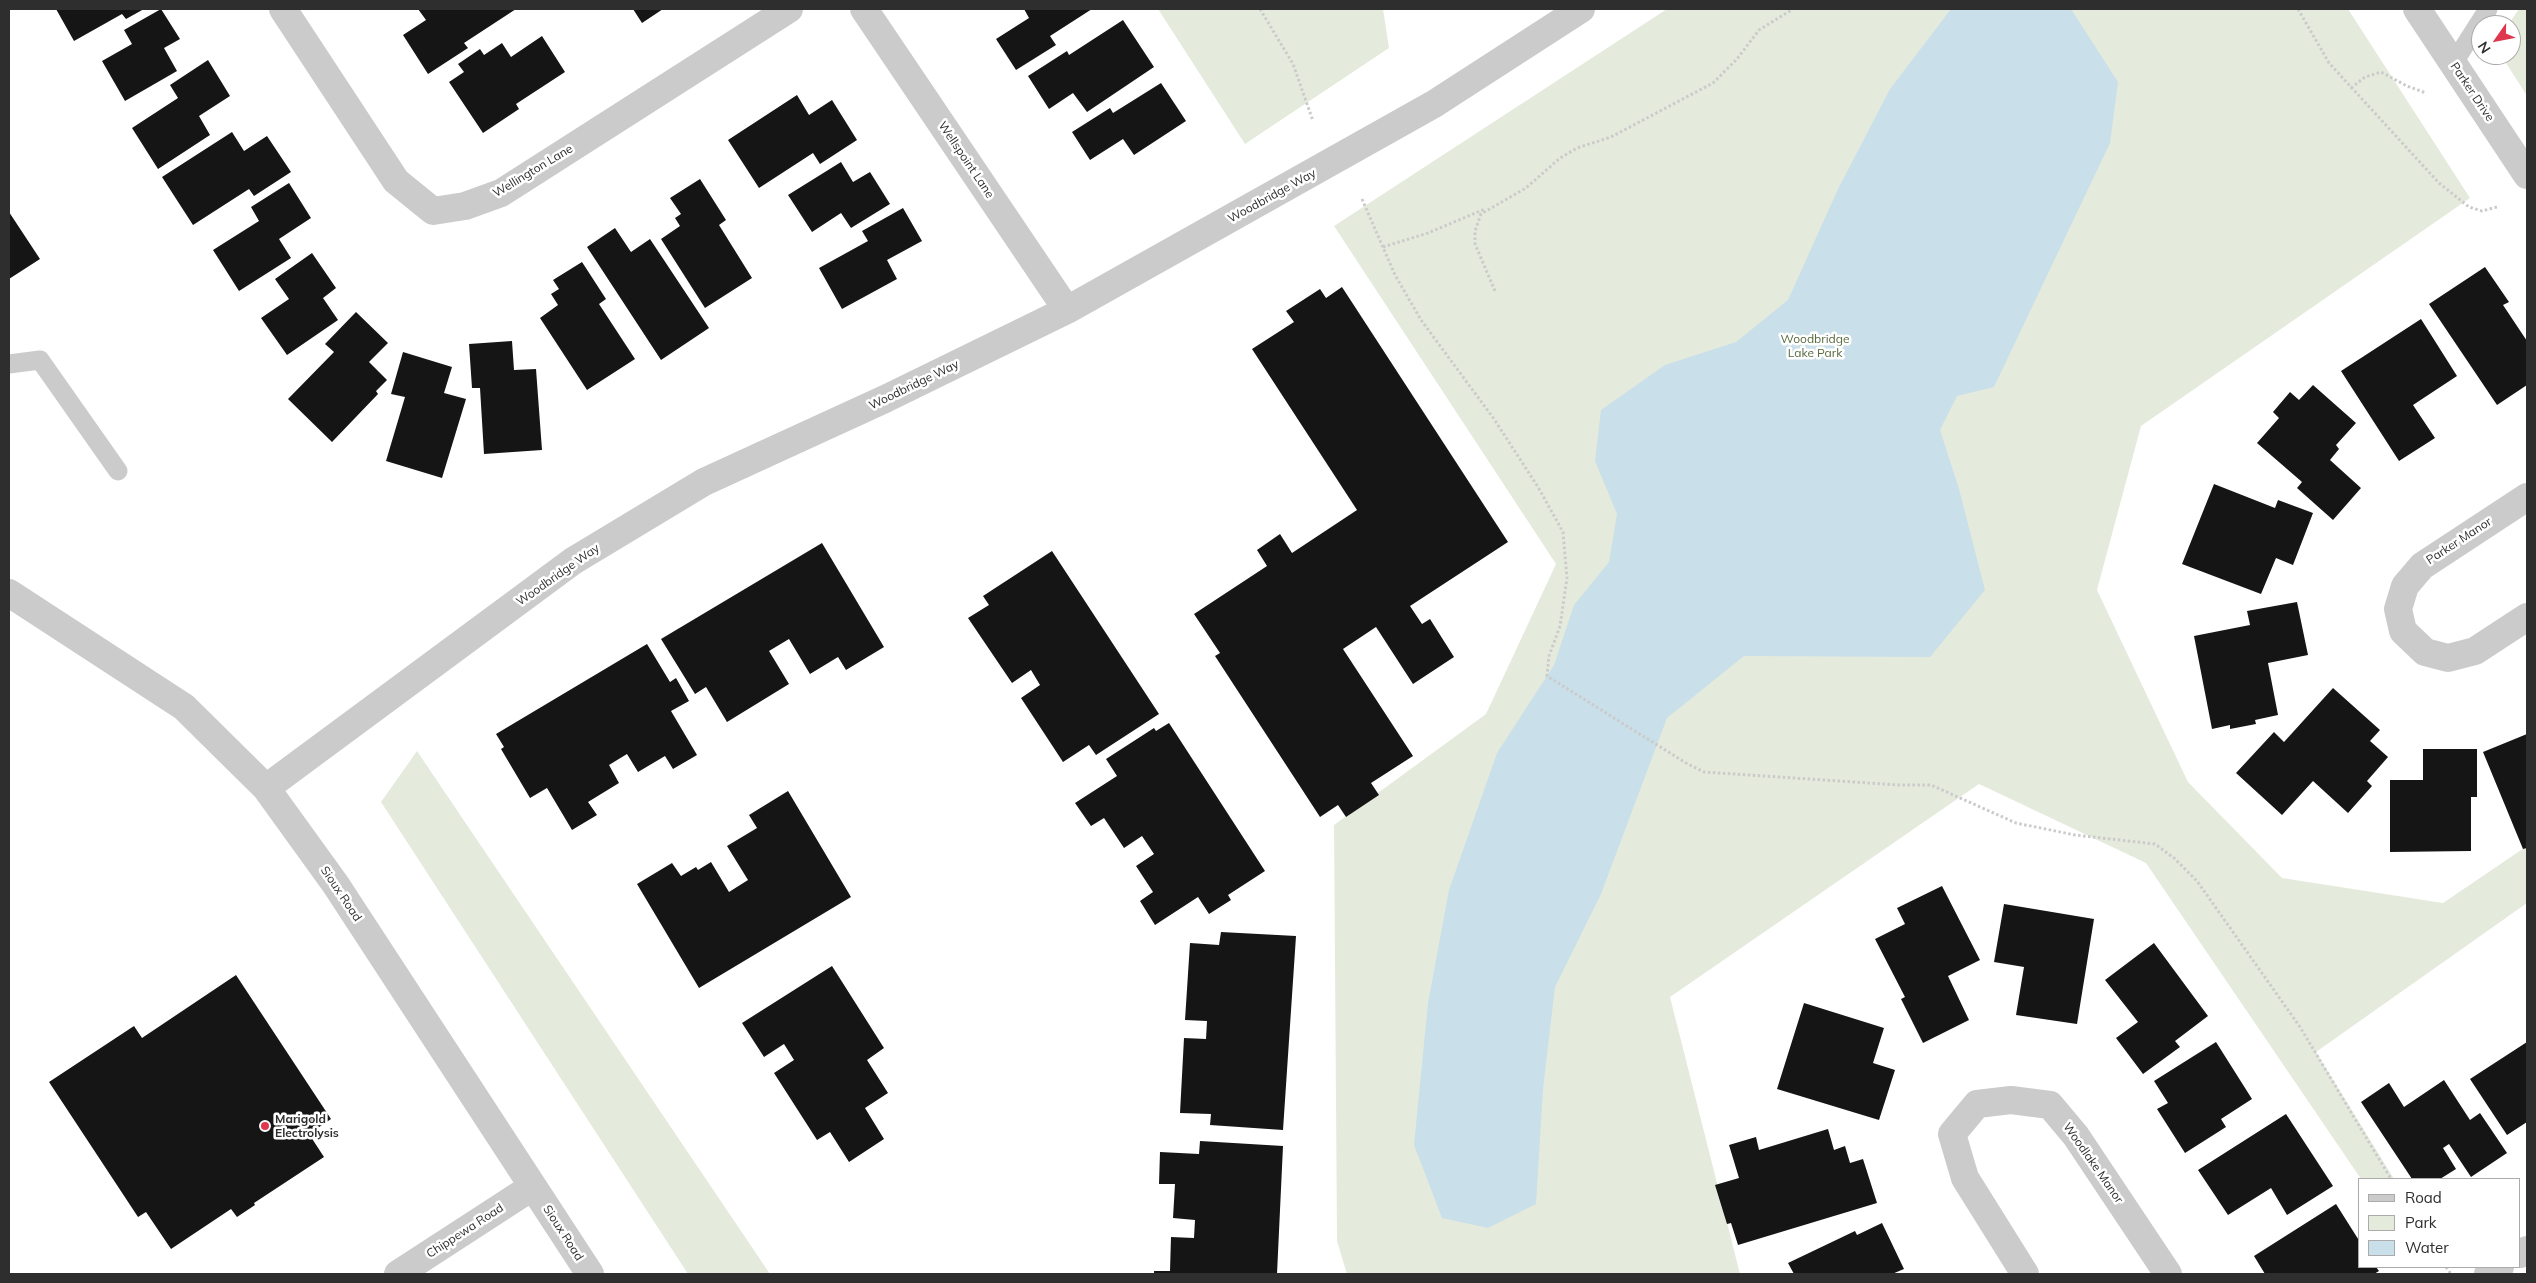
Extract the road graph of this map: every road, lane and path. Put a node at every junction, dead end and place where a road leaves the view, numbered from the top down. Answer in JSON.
{"nodes":[{"id":1,"x":283,"y":9,"type":"edge"},
{"id":2,"x":789,"y":9,"type":"edge"},
{"id":3,"x":864,"y":9,"type":"edge"},
{"id":4,"x":1260,"y":9,"type":"edge"},
{"id":5,"x":1581,"y":9,"type":"edge"},
{"id":6,"x":1793,"y":9,"type":"edge"},
{"id":7,"x":2298,"y":9,"type":"edge"},
{"id":8,"x":2416,"y":9,"type":"edge"},
{"id":9,"x":2488,"y":9,"type":"edge"},
{"id":10,"x":2453,"y":64,"type":"junction"},
{"id":11,"x":2351,"y":88,"type":"junction"},
{"id":12,"x":2426,"y":93,"type":"dead end"},
{"id":13,"x":1313,"y":120,"type":"dead end"},
{"id":14,"x":2527,"y":175,"type":"edge"},
{"id":15,"x":1362,"y":199,"type":"dead end"},
{"id":16,"x":2497,"y":207,"type":"dead end"},
{"id":17,"x":1488,"y":208,"type":"junction"},
{"id":18,"x":1383,"y":247,"type":"junction"},
{"id":19,"x":1495,"y":291,"type":"dead end"},
{"id":20,"x":1067,"y":310,"type":"junction"},
{"id":21,"x":9,"y":364,"type":"edge"},
{"id":22,"x":118,"y":471,"type":"dead end"},
{"id":23,"x":2527,"y":496,"type":"edge"},
{"id":24,"x":9,"y":593,"type":"edge"},
{"id":25,"x":2527,"y":617,"type":"edge"},
{"id":26,"x":266,"y":788,"type":"junction"},
{"id":27,"x":2390,"y":1178,"type":"edge"},
{"id":28,"x":532,"y":1187,"type":"junction"},
{"id":29,"x":398,"y":1274,"type":"edge"},
{"id":30,"x":590,"y":1274,"type":"edge"},
{"id":31,"x":2025,"y":1274,"type":"edge"},
{"id":32,"x":2168,"y":1274,"type":"edge"}],
"edges":[{"from":1,"to":2,"type":"street","name":"Wellington Lane"},
{"from":3,"to":20,"type":"street","name":"Wellspoint Lane"},
{"from":4,"to":13,"type":"path"},
{"from":5,"to":20,"type":"street","name":"Woodbridge Way"},
{"from":6,"to":17,"type":"path"},
{"from":7,"to":11,"type":"path"},
{"from":8,"to":10,"type":"street","name":"Parker Drive"},
{"from":9,"to":10,"type":"lane"},
{"from":10,"to":14,"type":"street","name":"Parker Drive"},
{"from":11,"to":12,"type":"path"},
{"from":11,"to":16,"type":"path"},
{"from":15,"to":18,"type":"path"},
{"from":17,"to":18,"type":"path"},
{"from":17,"to":19,"type":"path"},
{"from":18,"to":27,"type":"path"},
{"from":20,"to":26,"type":"street","name":"Woodbridge Way"},
{"from":21,"to":22,"type":"lane"},
{"from":23,"to":25,"type":"street","name":"Parker Manor"},
{"from":24,"to":26,"type":"street","name":"Sioux Road"},
{"from":26,"to":28,"type":"street","name":"Sioux Road"},
{"from":28,"to":29,"type":"street","name":"Chippewa Road"},
{"from":28,"to":30,"type":"street","name":"Sioux Road"},
{"from":31,"to":32,"type":"street","name":"Woodlake Manor"}]}
